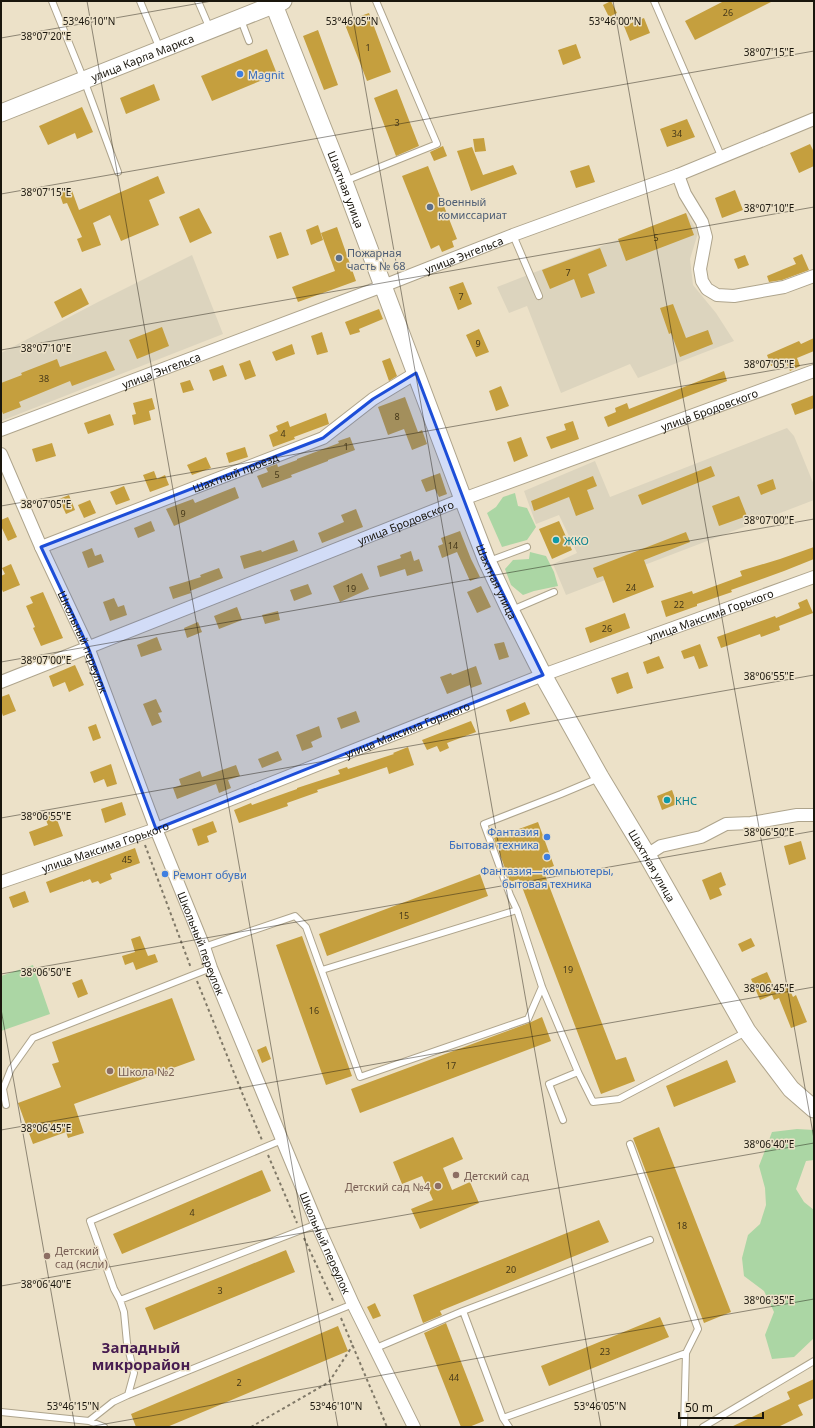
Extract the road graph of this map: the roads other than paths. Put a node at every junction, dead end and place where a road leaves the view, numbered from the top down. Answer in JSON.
{"nodes":[{"id":1,"x":52,"y":1,"type":"edge"},
{"id":2,"x":140,"y":1,"type":"edge"},
{"id":3,"x":198,"y":1,"type":"edge"},
{"id":4,"x":376,"y":1,"type":"edge"},
{"id":5,"x":654,"y":1,"type":"edge"},
{"id":6,"x":279,"y":3,"type":"edge"},
{"id":7,"x":240,"y":19,"type":"junction"},
{"id":8,"x":210,"y":30,"type":"junction"},
{"id":9,"x":249,"y":41,"type":"dead end"},
{"id":10,"x":161,"y":50,"type":"junction"},
{"id":11,"x":84,"y":80,"type":"junction"},
{"id":12,"x":1,"y":113,"type":"edge"},
{"id":13,"x":814,"y":118,"type":"edge"},
{"id":14,"x":722,"y":158,"type":"junction"},
{"id":15,"x":118,"y":172,"type":"dead end"},
{"id":16,"x":678,"y":175,"type":"junction"},
{"id":17,"x":344,"y":182,"type":"junction"},
{"id":18,"x":513,"y":234,"type":"junction"},
{"id":19,"x":814,"y":276,"type":"edge"},
{"id":20,"x":383,"y":286,"type":"junction"},
{"id":21,"x":539,"y":296,"type":"dead end"},
{"id":22,"x":814,"y":371,"type":"edge"},
{"id":23,"x":416,"y":373,"type":"junction"},
{"id":24,"x":1,"y":430,"type":"edge"},
{"id":25,"x":1,"y":454,"type":"edge"},
{"id":26,"x":463,"y":499,"type":"junction"},
{"id":27,"x":41,"y":547,"type":"junction"},
{"id":28,"x":527,"y":547,"type":"dead end"},
{"id":29,"x":487,"y":561,"type":"junction"},
{"id":30,"x":814,"y":577,"type":"edge"},
{"id":31,"x":554,"y":592,"type":"dead end"},
{"id":32,"x":510,"y":610,"type":"junction"},
{"id":33,"x":88,"y":647,"type":"junction"},
{"id":34,"x":544,"y":675,"type":"junction"},
{"id":35,"x":1,"y":682,"type":"edge"},
{"id":36,"x":600,"y":777,"type":"junction"},
{"id":37,"x":814,"y":815,"type":"edge"},
{"id":38,"x":156,"y":828,"type":"junction"},
{"id":39,"x":647,"y":855,"type":"junction"},
{"id":40,"x":1,"y":882,"type":"edge"},
{"id":41,"x":517,"y":910,"type":"junction"},
{"id":42,"x":204,"y":947,"type":"junction"},
{"id":43,"x":211,"y":968,"type":"junction"},
{"id":44,"x":322,"y":970,"type":"junction"},
{"id":45,"x":542,"y":987,"type":"junction"},
{"id":46,"x":747,"y":1031,"type":"junction"},
{"id":47,"x":578,"y":1072,"type":"junction"},
{"id":48,"x":6,"y":1105,"type":"dead end"},
{"id":49,"x":814,"y":1109,"type":"edge"},
{"id":50,"x":563,"y":1120,"type":"dead end"},
{"id":51,"x":282,"y":1140,"type":"junction"},
{"id":52,"x":630,"y":1144,"type":"dead end"},
{"id":53,"x":317,"y":1224,"type":"junction"},
{"id":54,"x":650,"y":1240,"type":"dead end"},
{"id":55,"x":120,"y":1300,"type":"junction"},
{"id":56,"x":353,"y":1304,"type":"junction"},
{"id":57,"x":463,"y":1311,"type":"junction"},
{"id":58,"x":376,"y":1348,"type":"junction"},
{"id":59,"x":686,"y":1352,"type":"junction"},
{"id":60,"x":814,"y":1362,"type":"edge"},
{"id":61,"x":128,"y":1395,"type":"junction"},
{"id":62,"x":1,"y":1412,"type":"edge"},
{"id":63,"x":503,"y":1418,"type":"junction"},
{"id":64,"x":89,"y":1420,"type":"junction"},
{"id":65,"x":104,"y":1427,"type":"edge"},
{"id":66,"x":414,"y":1427,"type":"edge"},
{"id":67,"x":509,"y":1427,"type":"edge"},
{"id":68,"x":684,"y":1427,"type":"edge"},
{"id":69,"x":703,"y":1427,"type":"edge"}],
"edges":[{"from":1,"to":11,"type":"lane"},
{"from":2,"to":10,"type":"lane"},
{"from":3,"to":8,"type":"lane"},
{"from":4,"to":17,"type":"lane"},
{"from":5,"to":14,"type":"lane"},
{"from":6,"to":7,"type":"main road","name":"улица Карла Маркса"},
{"from":6,"to":17,"type":"main road","name":"Шахтная улица"},
{"from":7,"to":8,"type":"main road","name":"улица Карла Маркса"},
{"from":7,"to":9,"type":"lane"},
{"from":8,"to":10,"type":"main road","name":"улица Карла Маркса"},
{"from":10,"to":11,"type":"main road","name":"улица Карла Маркса"},
{"from":11,"to":12,"type":"main road","name":"улица Карла Маркса"},
{"from":11,"to":15,"type":"lane"},
{"from":13,"to":14,"type":"street","name":"улица Энгельса"},
{"from":14,"to":16,"type":"street","name":"улица Энгельса"},
{"from":16,"to":18,"type":"street","name":"улица Энгельса"},
{"from":16,"to":19,"type":"street"},
{"from":17,"to":20,"type":"main road","name":"Шахтная улица"},
{"from":18,"to":20,"type":"street","name":"улица Энгельса"},
{"from":18,"to":21,"type":"lane"},
{"from":20,"to":23,"type":"main road","name":"Шахтная улица"},
{"from":20,"to":24,"type":"street","name":"улица Энгельса"},
{"from":22,"to":26,"type":"street","name":"улица Бродовского"},
{"from":23,"to":26,"type":"main road","name":"Шахтная улица"},
{"from":23,"to":27,"type":"street","name":"Шахтный проезд"},
{"from":25,"to":27,"type":"street","name":"Школьный переулок"},
{"from":26,"to":29,"type":"main road","name":"Шахтная улица"},
{"from":26,"to":33,"type":"street","name":"улица Бродовского"},
{"from":27,"to":33,"type":"street","name":"Школьный переулок"},
{"from":28,"to":29,"type":"lane"},
{"from":29,"to":32,"type":"main road","name":"Шахтная улица"},
{"from":30,"to":34,"type":"street","name":"улица Максима Горького"},
{"from":31,"to":32,"type":"lane"},
{"from":32,"to":34,"type":"main road","name":"Шахтная улица"},
{"from":33,"to":35,"type":"street","name":"улица Бродовского"},
{"from":33,"to":38,"type":"street","name":"Школьный переулок"},
{"from":34,"to":36,"type":"main road","name":"Шахтная улица"},
{"from":34,"to":38,"type":"street","name":"улица Максима Горького"},
{"from":36,"to":39,"type":"main road","name":"Шахтная улица"},
{"from":36,"to":41,"type":"lane"},
{"from":37,"to":39,"type":"street"},
{"from":38,"to":40,"type":"street","name":"улица Максима Горького"},
{"from":38,"to":42,"type":"street","name":"Школьный переулок"},
{"from":39,"to":46,"type":"main road","name":"Шахтная улица"},
{"from":41,"to":44,"type":"lane"},
{"from":41,"to":45,"type":"lane"},
{"from":42,"to":43,"type":"street","name":"Школьный переулок"},
{"from":42,"to":44,"type":"lane"},
{"from":43,"to":48,"type":"lane"},
{"from":43,"to":51,"type":"street","name":"Школьный переулок"},
{"from":44,"to":45,"type":"lane"},
{"from":45,"to":47,"type":"lane"},
{"from":46,"to":47,"type":"lane"},
{"from":46,"to":49,"type":"main road","name":"Шахтная улица"},
{"from":47,"to":50,"type":"lane"},
{"from":51,"to":53,"type":"street","name":"Школьный переулок"},
{"from":51,"to":55,"type":"lane"},
{"from":52,"to":59,"type":"lane"},
{"from":53,"to":55,"type":"lane"},
{"from":53,"to":56,"type":"street","name":"Школьный переулок"},
{"from":54,"to":57,"type":"lane"},
{"from":55,"to":61,"type":"lane"},
{"from":56,"to":58,"type":"street","name":"Школьный переулок"},
{"from":56,"to":61,"type":"lane"},
{"from":57,"to":58,"type":"lane"},
{"from":57,"to":63,"type":"lane"},
{"from":58,"to":66,"type":"street","name":"Школьный переулок"},
{"from":59,"to":63,"type":"lane"},
{"from":59,"to":68,"type":"lane"},
{"from":60,"to":69,"type":"lane"},
{"from":61,"to":64,"type":"lane"},
{"from":62,"to":64,"type":"lane"},
{"from":63,"to":67,"type":"lane"},
{"from":64,"to":65,"type":"lane"}]}
